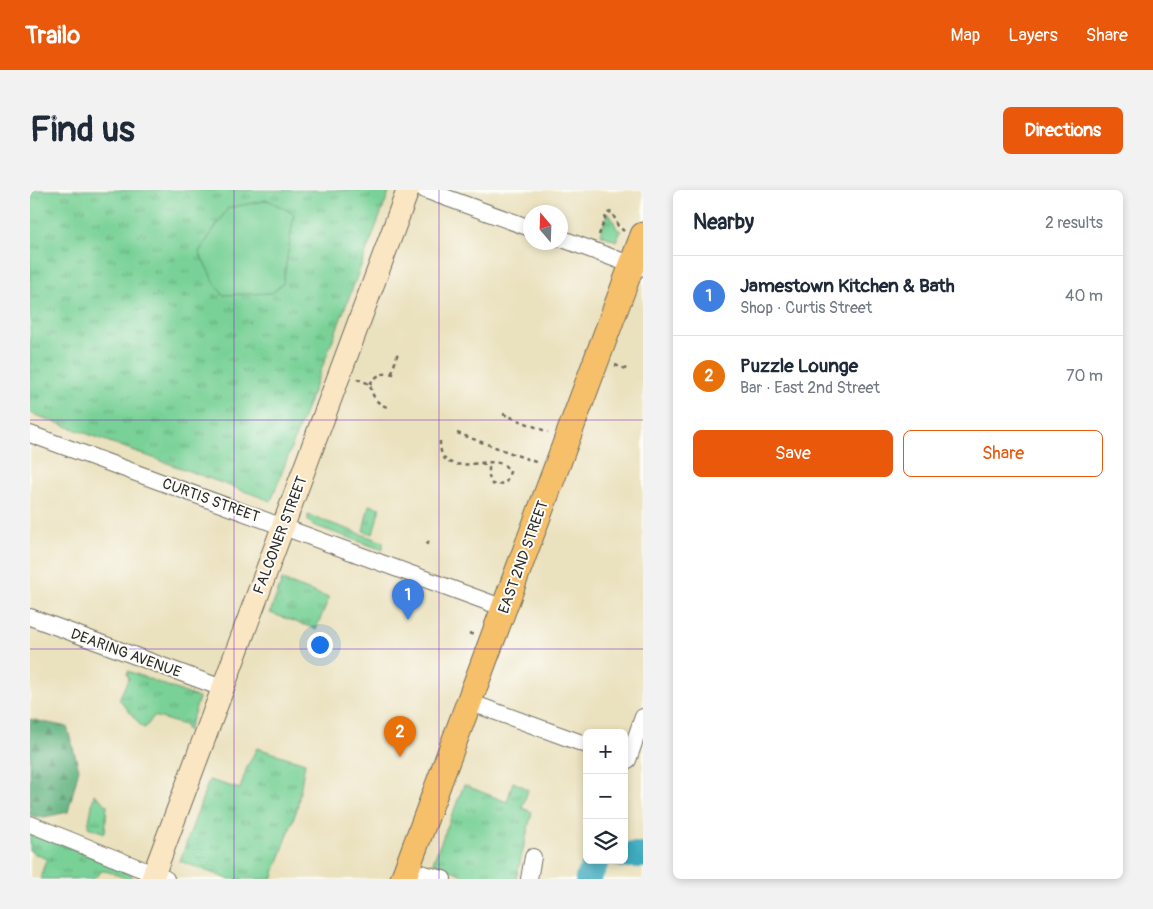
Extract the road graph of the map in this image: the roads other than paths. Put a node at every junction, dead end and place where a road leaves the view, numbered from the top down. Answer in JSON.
{"nodes":[{"id":1,"x":408,"y":190,"type":"edge"},
{"id":2,"x":425,"y":190,"type":"edge"},
{"id":3,"x":523,"y":225,"type":"edge"},
{"id":4,"x":634,"y":233,"type":"edge"},
{"id":5,"x":568,"y":241,"type":"edge"},
{"id":6,"x":638,"y":267,"type":"edge"},
{"id":7,"x":30,"y":434,"type":"edge"},
{"id":8,"x":284,"y":527,"type":"junction"},
{"id":9,"x":504,"y":608,"type":"junction"},
{"id":10,"x":30,"y":617,"type":"edge"},
{"id":11,"x":222,"y":688,"type":"junction"},
{"id":12,"x":468,"y":702,"type":"junction"},
{"id":13,"x":643,"y":717,"type":"edge"},
{"id":14,"x":583,"y":744,"type":"edge"},
{"id":15,"x":628,"y":755,"type":"edge"},
{"id":16,"x":30,"y":824,"type":"edge"},
{"id":17,"x":533,"y":857,"type":"dead end"},
{"id":18,"x":404,"y":874,"type":"edge"},
{"id":19,"x":157,"y":877,"type":"edge"},
{"id":20,"x":443,"y":879,"type":"edge"},
{"id":21,"x":529,"y":879,"type":"edge"}],
"edges":[{"from":1,"to":8,"type":"street","name":"FALCONER STREET"},
{"from":2,"to":3,"type":"street"},
{"from":4,"to":6,"type":"main road","name":"EAST 2ND STREET"},
{"from":5,"to":6,"type":"street"},
{"from":6,"to":9,"type":"main road","name":"EAST 2ND STREET"},
{"from":7,"to":8,"type":"street","name":"CURTIS STREET"},
{"from":8,"to":9,"type":"street","name":"CURTIS STREET"},
{"from":8,"to":11,"type":"street","name":"FALCONER STREET"},
{"from":9,"to":12,"type":"main road","name":"EAST 2ND STREET"},
{"from":10,"to":11,"type":"street","name":"DEARING AVENUE"},
{"from":11,"to":19,"type":"street","name":"FALCONER STREET"},
{"from":12,"to":14,"type":"street"},
{"from":12,"to":18,"type":"main road","name":"EAST 2ND STREET"},
{"from":13,"to":15,"type":"street"},
{"from":16,"to":19,"type":"street"},
{"from":17,"to":21,"type":"street"},
{"from":18,"to":20,"type":"street"}]}
